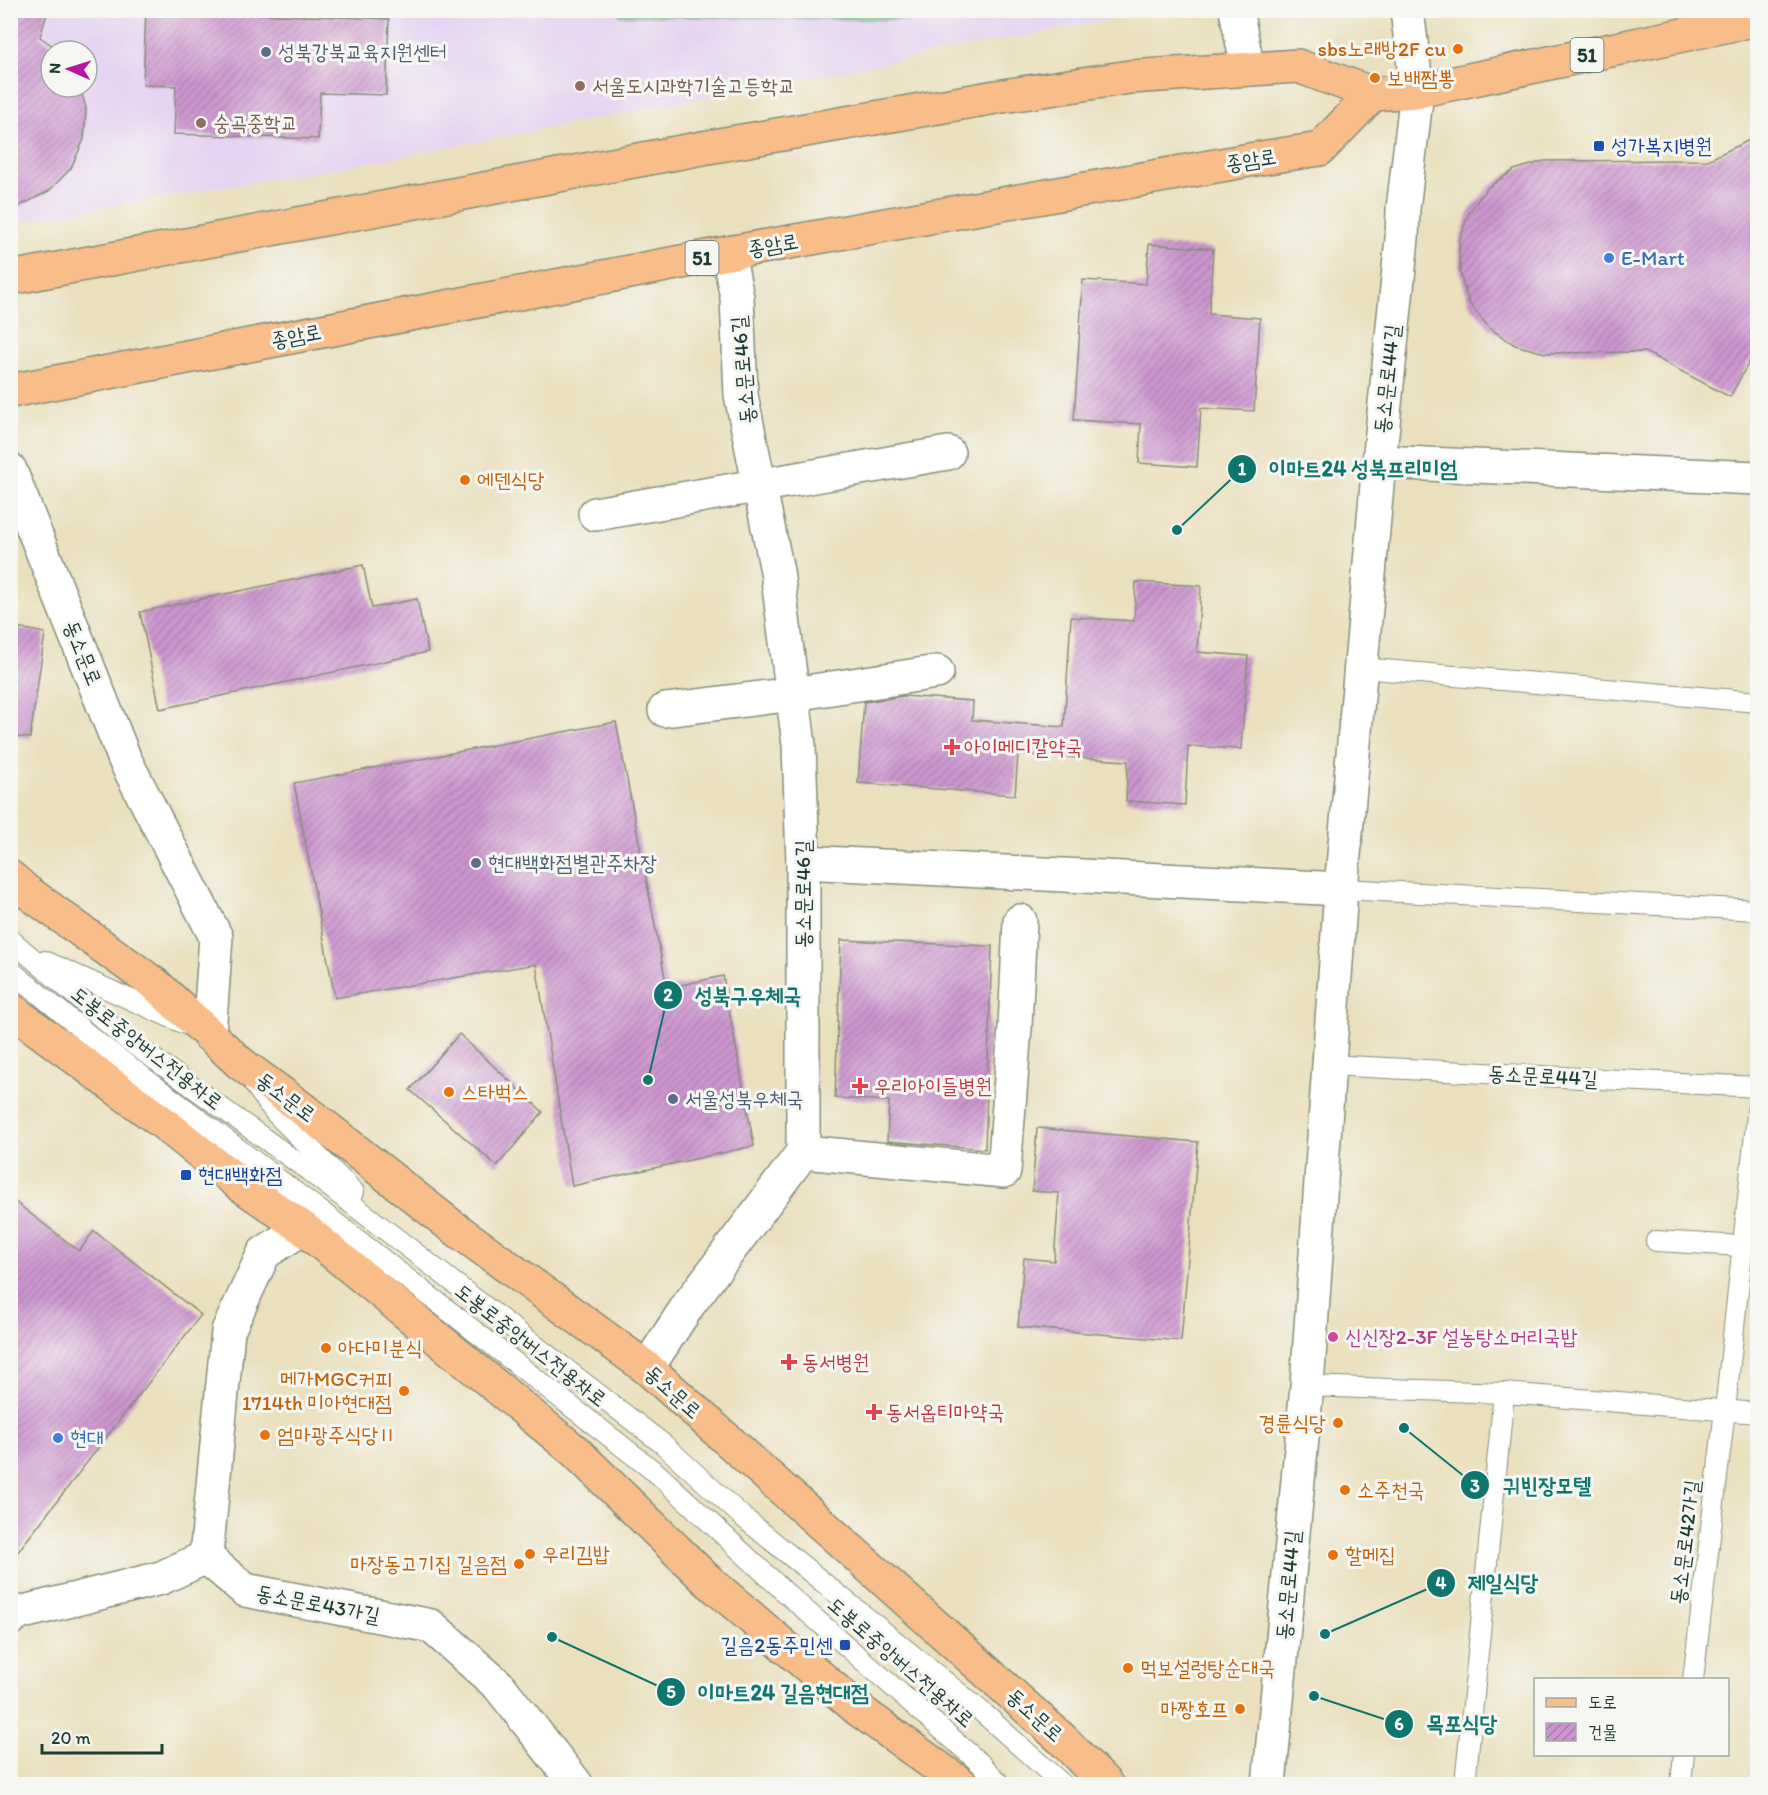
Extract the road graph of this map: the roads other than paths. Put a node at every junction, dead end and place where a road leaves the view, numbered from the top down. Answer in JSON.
{"nodes":[{"id":1,"x":1236,"y":10,"type":"edge"},
{"id":2,"x":1407,"y":10,"type":"edge"},
{"id":3,"x":1758,"y":19,"type":"edge"},
{"id":4,"x":1248,"y":69,"type":"junction"},
{"id":5,"x":1417,"y":91,"type":"junction"},
{"id":6,"x":1373,"y":94,"type":"junction"},
{"id":7,"x":728,"y":253,"type":"junction"},
{"id":8,"x":10,"y":278,"type":"edge"},
{"id":9,"x":10,"y":391,"type":"edge"},
{"id":10,"x":948,"y":453,"type":"dead end"},
{"id":11,"x":1379,"y":462,"type":"junction"},
{"id":12,"x":10,"y":470,"type":"edge"},
{"id":13,"x":1758,"y":478,"type":"edge"},
{"id":14,"x":760,"y":487,"type":"junction"},
{"id":15,"x":595,"y":514,"type":"dead end"},
{"id":16,"x":1361,"y":668,"type":"junction"},
{"id":17,"x":937,"y":672,"type":"dead end"},
{"id":18,"x":793,"y":694,"type":"junction"},
{"id":19,"x":1758,"y":702,"type":"edge"},
{"id":20,"x":665,"y":710,"type":"dead end"},
{"id":21,"x":803,"y":862,"type":"junction"},
{"id":22,"x":10,"y":877,"type":"edge"},
{"id":23,"x":1341,"y":889,"type":"junction"},
{"id":24,"x":1758,"y":910,"type":"edge"},
{"id":25,"x":1020,"y":921,"type":"dead end"},
{"id":26,"x":10,"y":939,"type":"edge"},
{"id":27,"x":26,"y":952,"type":"junction"},
{"id":28,"x":10,"y":970,"type":"edge"},
{"id":29,"x":10,"y":1009,"type":"edge"},
{"id":30,"x":209,"y":1035,"type":"junction"},
{"id":31,"x":240,"y":1063,"type":"junction"},
{"id":32,"x":1329,"y":1065,"type":"junction"},
{"id":33,"x":1758,"y":1087,"type":"edge"},
{"id":34,"x":1758,"y":1106,"type":"edge"},
{"id":35,"x":803,"y":1152,"type":"junction"},
{"id":36,"x":303,"y":1227,"type":"junction"},
{"id":37,"x":1656,"y":1241,"type":"dead end"},
{"id":38,"x":406,"y":1246,"type":"junction"},
{"id":39,"x":1743,"y":1246,"type":"junction"},
{"id":40,"x":647,"y":1368,"type":"junction"},
{"id":41,"x":1307,"y":1386,"type":"junction"},
{"id":42,"x":1504,"y":1393,"type":"junction"},
{"id":43,"x":1725,"y":1410,"type":"junction"},
{"id":44,"x":1758,"y":1413,"type":"edge"},
{"id":45,"x":206,"y":1557,"type":"junction"},
{"id":46,"x":10,"y":1619,"type":"edge"},
{"id":47,"x":1693,"y":1678,"type":"edge"},
{"id":48,"x":1684,"y":1756,"type":"edge"},
{"id":49,"x":576,"y":1785,"type":"edge"},
{"id":50,"x":961,"y":1785,"type":"edge"},
{"id":51,"x":1000,"y":1785,"type":"edge"},
{"id":52,"x":1062,"y":1785,"type":"edge"},
{"id":53,"x":1107,"y":1785,"type":"edge"},
{"id":54,"x":1269,"y":1785,"type":"edge"},
{"id":55,"x":1465,"y":1785,"type":"edge"},
{"id":56,"x":1681,"y":1785,"type":"edge"}],
"edges":[{"from":1,"to":4,"type":"street"},
{"from":2,"to":5,"type":"street","name":"동소문로44길"},
{"from":3,"to":5,"type":"main road","number":"51"},
{"from":4,"to":6,"type":"main road","number":"51"},
{"from":4,"to":8,"type":"main road","number":"51"},
{"from":5,"to":6,"type":"main road","number":"51"},
{"from":5,"to":11,"type":"street","name":"동소문로44길"},
{"from":6,"to":7,"type":"main road","name":"종암로","number":"51"},
{"from":7,"to":9,"type":"main road","name":"종암로","number":"51"},
{"from":7,"to":14,"type":"street","name":"동소문로46길"},
{"from":10,"to":14,"type":"street"},
{"from":11,"to":13,"type":"street"},
{"from":11,"to":16,"type":"street","name":"동소문로44길"},
{"from":12,"to":30,"type":"street","name":"동소문로"},
{"from":14,"to":15,"type":"street"},
{"from":14,"to":18,"type":"street","name":"동소문로46길"},
{"from":16,"to":19,"type":"lane"},
{"from":16,"to":23,"type":"street","name":"동소문로44길"},
{"from":17,"to":18,"type":"street"},
{"from":18,"to":20,"type":"street"},
{"from":18,"to":21,"type":"street","name":"동소문로46길"},
{"from":21,"to":23,"type":"street"},
{"from":21,"to":35,"type":"street","name":"동소문로46길"},
{"from":22,"to":30,"type":"main road","name":"동소문로"},
{"from":23,"to":24,"type":"lane"},
{"from":23,"to":32,"type":"street","name":"동소문로44길"},
{"from":25,"to":35,"type":"street"},
{"from":26,"to":27,"type":"lane"},
{"from":27,"to":30,"type":"lane"},
{"from":27,"to":38,"type":"lane"},
{"from":28,"to":51,"type":"lane","name":"도봉로중앙버스전용차로"},
{"from":29,"to":36,"type":"main road"},
{"from":30,"to":31,"type":"main road","name":"동소문로"},
{"from":31,"to":38,"type":"lane"},
{"from":31,"to":40,"type":"main road","name":"동소문로"},
{"from":32,"to":33,"type":"lane","name":"동소문로44길"},
{"from":32,"to":41,"type":"street","name":"동소문로44길"},
{"from":34,"to":39,"type":"lane","name":"동소문로42가길"},
{"from":35,"to":40,"type":"street"},
{"from":36,"to":45,"type":"street"},
{"from":36,"to":50,"type":"main road"},
{"from":37,"to":39,"type":"lane"},
{"from":38,"to":52,"type":"lane","name":"도봉로중앙버스전용차로"},
{"from":39,"to":43,"type":"lane","name":"동소문로42가길"},
{"from":40,"to":53,"type":"main road","name":"동소문로"},
{"from":41,"to":42,"type":"lane"},
{"from":41,"to":54,"type":"street","name":"동소문로44길"},
{"from":42,"to":43,"type":"lane"},
{"from":42,"to":55,"type":"lane"},
{"from":43,"to":44,"type":"lane"},
{"from":43,"to":47,"type":"lane","name":"동소문로42가길"},
{"from":45,"to":46,"type":"street"},
{"from":45,"to":49,"type":"street","name":"동소문로43가길"},
{"from":48,"to":56,"type":"lane"}]}
